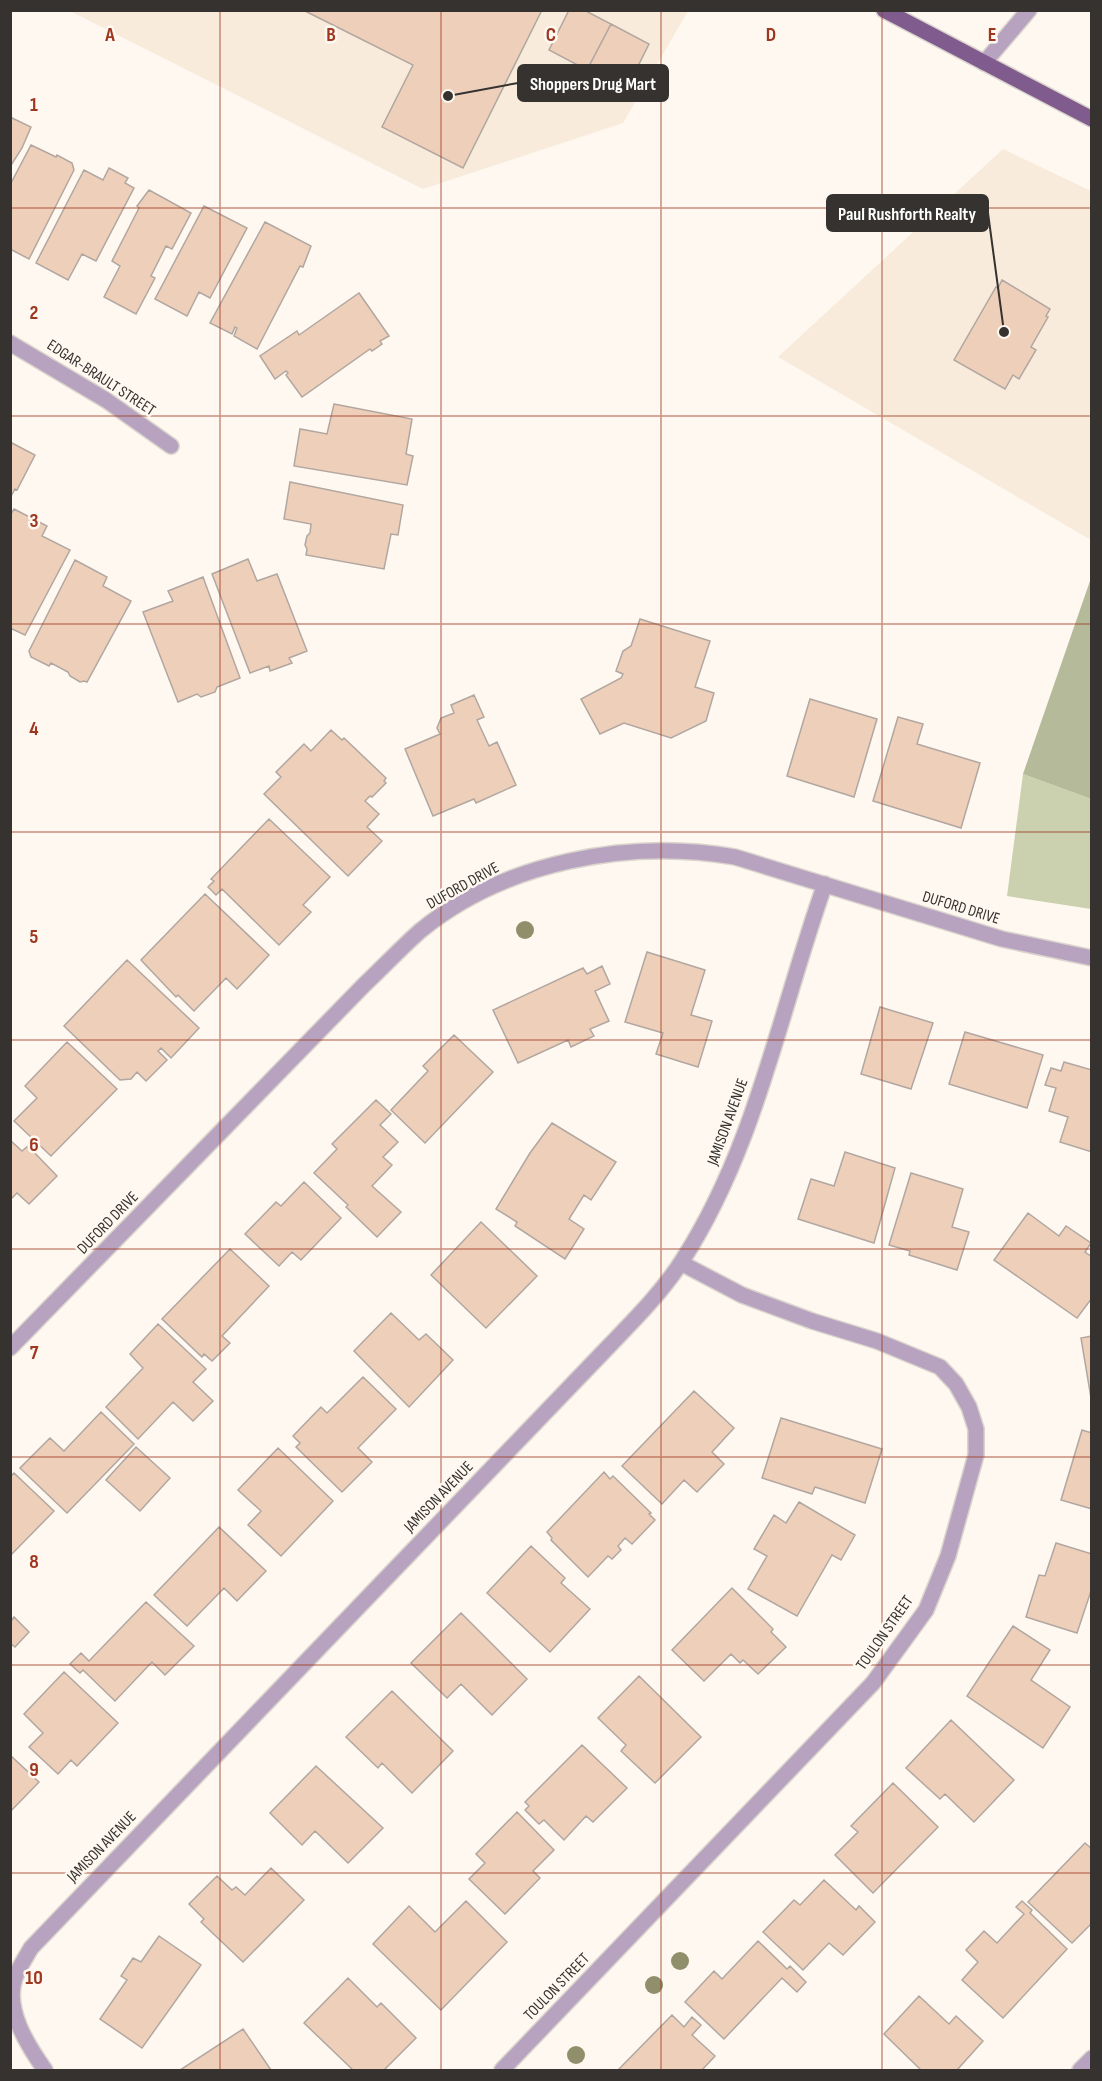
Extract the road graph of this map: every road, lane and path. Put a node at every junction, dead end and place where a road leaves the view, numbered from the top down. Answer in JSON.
{"nodes":[{"id":1,"x":884,"y":10,"type":"edge"},
{"id":2,"x":1029,"y":10,"type":"edge"},
{"id":3,"x":984,"y":63,"type":"junction"},
{"id":4,"x":1092,"y":119,"type":"edge"},
{"id":5,"x":10,"y":343,"type":"edge"},
{"id":6,"x":171,"y":446,"type":"dead end"},
{"id":7,"x":825,"y":884,"type":"junction"},
{"id":8,"x":1092,"y":958,"type":"edge"},
{"id":9,"x":681,"y":1263,"type":"junction"},
{"id":10,"x":10,"y":1348,"type":"edge"},
{"id":11,"x":1092,"y":2058,"type":"edge"},
{"id":12,"x":45,"y":2070,"type":"edge"},
{"id":13,"x":502,"y":2070,"type":"edge"},
{"id":14,"x":1080,"y":2070,"type":"edge"}],
"edges":[{"from":1,"to":3,"type":"main road"},
{"from":2,"to":3,"type":"street"},
{"from":3,"to":4,"type":"main road"},
{"from":5,"to":6,"type":"street","name":"EDGAR-BRAULT STREET"},
{"from":7,"to":8,"type":"street","name":"DUFORD DRIVE"},
{"from":7,"to":9,"type":"street","name":"JAMISON AVENUE"},
{"from":7,"to":10,"type":"street","name":"DUFORD DRIVE"},
{"from":9,"to":12,"type":"street","name":"JAMISON AVENUE"},
{"from":9,"to":13,"type":"street","name":"TOULON STREET"},
{"from":11,"to":14,"type":"street"}]}
